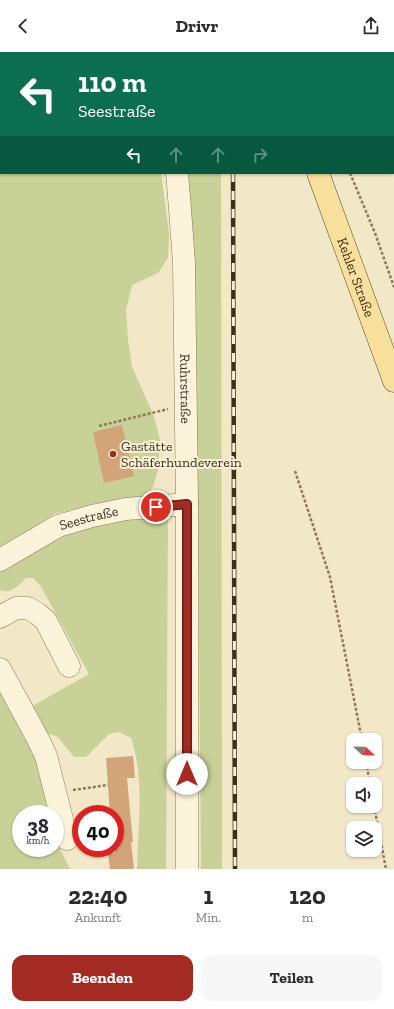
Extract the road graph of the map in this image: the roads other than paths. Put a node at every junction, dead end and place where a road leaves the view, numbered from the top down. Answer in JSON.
{"nodes":[{"id":1,"x":177,"y":174,"type":"edge"},
{"id":2,"x":318,"y":174,"type":"edge"},
{"id":3,"x":394,"y":381,"type":"edge"},
{"id":4,"x":187,"y":504,"type":"junction"},
{"id":5,"x":0,"y":560,"type":"edge"},
{"id":6,"x":0,"y":617,"type":"edge"},
{"id":7,"x":69,"y":666,"type":"dead end"},
{"id":8,"x":0,"y":669,"type":"edge"},
{"id":9,"x":67,"y":839,"type":"dead end"},
{"id":10,"x":187,"y":869,"type":"edge"}],
"edges":[{"from":1,"to":4,"type":"street","name":"Ruhrstraße"},
{"from":2,"to":3,"type":"main road","name":"Kehler Straße"},
{"from":4,"to":5,"type":"street","name":"Seestraße"},
{"from":4,"to":10,"type":"street","name":"Ruhrstraße"},
{"from":6,"to":7,"type":"street"},
{"from":8,"to":9,"type":"street"}]}
